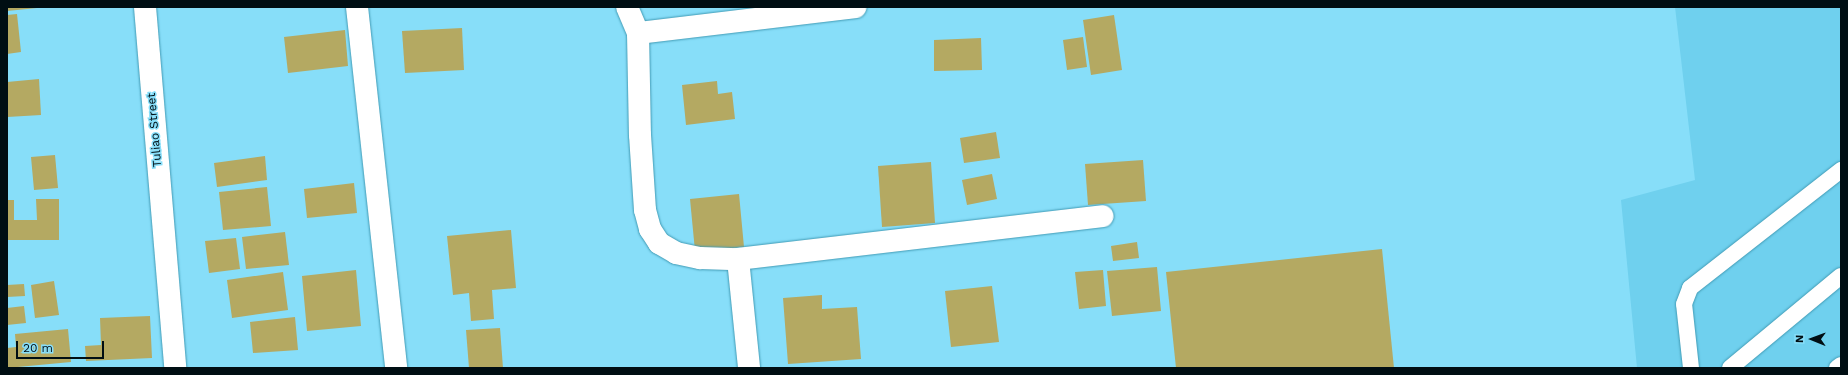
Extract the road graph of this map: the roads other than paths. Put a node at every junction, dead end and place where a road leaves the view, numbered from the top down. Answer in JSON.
{"nodes":[{"id":1,"x":145,"y":7,"type":"edge"},
{"id":2,"x":357,"y":7,"type":"edge"},
{"id":3,"x":627,"y":7,"type":"edge"},
{"id":4,"x":854,"y":7,"type":"edge"},
{"id":5,"x":638,"y":33,"type":"junction"},
{"id":6,"x":1841,"y":170,"type":"edge"},
{"id":7,"x":1102,"y":216,"type":"dead end"},
{"id":8,"x":738,"y":259,"type":"junction"},
{"id":9,"x":1841,"y":276,"type":"edge"},
{"id":10,"x":1841,"y":365,"type":"edge"},
{"id":11,"x":175,"y":368,"type":"edge"},
{"id":12,"x":396,"y":368,"type":"edge"},
{"id":13,"x":749,"y":368,"type":"edge"},
{"id":14,"x":1691,"y":368,"type":"edge"},
{"id":15,"x":1730,"y":368,"type":"edge"},
{"id":16,"x":1837,"y":368,"type":"edge"}],
"edges":[{"from":1,"to":11,"type":"street","name":"Tuliao Street"},
{"from":2,"to":12,"type":"street"},
{"from":3,"to":5,"type":"street"},
{"from":4,"to":5,"type":"street"},
{"from":5,"to":8,"type":"street"},
{"from":6,"to":14,"type":"lane"},
{"from":7,"to":8,"type":"street"},
{"from":8,"to":13,"type":"street"},
{"from":9,"to":15,"type":"lane"},
{"from":10,"to":16,"type":"lane"}]}
